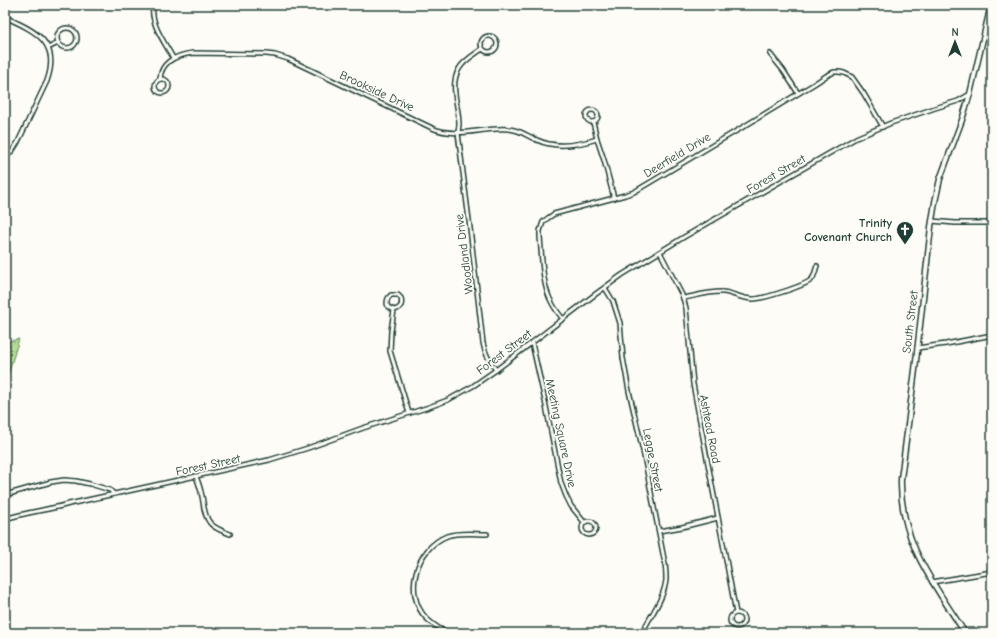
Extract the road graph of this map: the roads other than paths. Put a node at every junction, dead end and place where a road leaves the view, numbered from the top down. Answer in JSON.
{"nodes":[{"id":1,"x":153,"y":5,"type":"edge"},
{"id":2,"x":991,"y":5,"type":"edge"},
{"id":3,"x":5,"y":17,"type":"edge"},
{"id":4,"x":58,"y":43,"type":"junction"},
{"id":5,"x":48,"y":48,"type":"junction"},
{"id":6,"x":482,"y":49,"type":"junction"},
{"id":7,"x":770,"y":54,"type":"dead end"},
{"id":8,"x":173,"y":58,"type":"junction"},
{"id":9,"x":160,"y":79,"type":"junction"},
{"id":10,"x":798,"y":93,"type":"junction"},
{"id":11,"x":970,"y":94,"type":"junction"},
{"id":12,"x":593,"y":122,"type":"junction"},
{"id":13,"x":882,"y":127,"type":"junction"},
{"id":14,"x":458,"y":133,"type":"junction"},
{"id":15,"x":597,"y":139,"type":"junction"},
{"id":16,"x":5,"y":158,"type":"edge"},
{"id":17,"x":614,"y":198,"type":"junction"},
{"id":18,"x":932,"y":220,"type":"junction"},
{"id":19,"x":992,"y":223,"type":"edge"},
{"id":20,"x":660,"y":252,"type":"junction"},
{"id":21,"x":816,"y":266,"type":"dead end"},
{"id":22,"x":605,"y":288,"type":"junction"},
{"id":23,"x":683,"y":298,"type":"junction"},
{"id":24,"x":394,"y":310,"type":"junction"},
{"id":25,"x":563,"y":319,"type":"junction"},
{"id":26,"x":992,"y":335,"type":"edge"},
{"id":27,"x":532,"y":343,"type":"junction"},
{"id":28,"x":917,"y":348,"type":"junction"},
{"id":29,"x":496,"y":370,"type":"junction"},
{"id":30,"x":409,"y":413,"type":"junction"},
{"id":31,"x":196,"y":476,"type":"junction"},
{"id":32,"x":114,"y":494,"type":"junction"},
{"id":33,"x":5,"y":495,"type":"edge"},
{"id":34,"x":718,"y":518,"type":"junction"},
{"id":35,"x":5,"y":519,"type":"edge"},
{"id":36,"x":584,"y":522,"type":"junction"},
{"id":37,"x":659,"y":531,"type":"junction"},
{"id":38,"x":230,"y":534,"type":"dead end"},
{"id":39,"x":487,"y":534,"type":"dead end"},
{"id":40,"x":992,"y":572,"type":"edge"},
{"id":41,"x":932,"y":582,"type":"junction"},
{"id":42,"x":736,"y":612,"type":"junction"},
{"id":43,"x":446,"y":633,"type":"edge"},
{"id":44,"x":642,"y":633,"type":"edge"},
{"id":45,"x":965,"y":633,"type":"edge"}],
"edges":[{"from":1,"to":8,"type":"street"},
{"from":2,"to":11,"type":"street","name":"South Street"},
{"from":3,"to":5,"type":"street"},
{"from":4,"to":4,"type":"street"},
{"from":4,"to":5,"type":"street"},
{"from":5,"to":16,"type":"street"},
{"from":6,"to":6,"type":"street"},
{"from":6,"to":14,"type":"street","name":"Woodland Drive"},
{"from":7,"to":10,"type":"street"},
{"from":8,"to":9,"type":"street"},
{"from":8,"to":14,"type":"street","name":"Brookside Drive"},
{"from":9,"to":9,"type":"street"},
{"from":10,"to":13,"type":"street","name":"Deerfield Drive"},
{"from":10,"to":17,"type":"street","name":"Deerfield Drive"},
{"from":11,"to":13,"type":"street","name":"Forest Street"},
{"from":11,"to":18,"type":"street","name":"South Street"},
{"from":12,"to":12,"type":"street"},
{"from":12,"to":15,"type":"street"},
{"from":13,"to":20,"type":"street","name":"Forest Street"},
{"from":14,"to":15,"type":"street","name":"Brookside Drive"},
{"from":14,"to":29,"type":"street","name":"Woodland Drive"},
{"from":15,"to":17,"type":"street"},
{"from":17,"to":25,"type":"street","name":"Deerfield Drive"},
{"from":18,"to":19,"type":"street"},
{"from":18,"to":28,"type":"street","name":"South Street"},
{"from":20,"to":22,"type":"street","name":"Forest Street"},
{"from":20,"to":23,"type":"street","name":"Ashtead Road"},
{"from":21,"to":23,"type":"street"},
{"from":22,"to":25,"type":"street","name":"Forest Street"},
{"from":22,"to":37,"type":"street","name":"Legge Street"},
{"from":23,"to":34,"type":"street","name":"Ashtead Road"},
{"from":24,"to":24,"type":"street"},
{"from":24,"to":30,"type":"street"},
{"from":25,"to":27,"type":"street","name":"Forest Street"},
{"from":26,"to":28,"type":"street"},
{"from":27,"to":29,"type":"street","name":"Forest Street"},
{"from":27,"to":36,"type":"street","name":"Meeting Square Drive"},
{"from":28,"to":41,"type":"street","name":"South Street"},
{"from":29,"to":30,"type":"street","name":"Forest Street"},
{"from":30,"to":31,"type":"street","name":"Forest Street"},
{"from":31,"to":32,"type":"street","name":"Forest Street"},
{"from":31,"to":38,"type":"street"},
{"from":32,"to":33,"type":"street"},
{"from":32,"to":35,"type":"street","name":"Forest Street"},
{"from":34,"to":37,"type":"street"},
{"from":34,"to":42,"type":"street","name":"Ashtead Road"},
{"from":36,"to":36,"type":"street","name":"Meeting Square Drive"},
{"from":37,"to":44,"type":"street","name":"Legge Street"},
{"from":39,"to":43,"type":"street"},
{"from":40,"to":41,"type":"street"},
{"from":41,"to":45,"type":"street","name":"South Street"},
{"from":42,"to":42,"type":"street","name":"Ashtead Road"}]}
